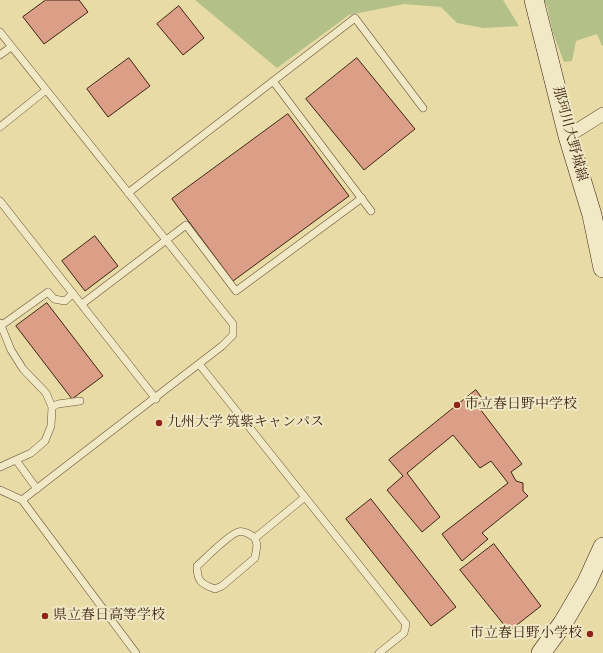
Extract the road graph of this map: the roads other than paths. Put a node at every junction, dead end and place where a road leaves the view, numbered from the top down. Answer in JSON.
{"nodes":[{"id":1,"x":534,"y":0,"type":"edge"},
{"id":2,"x":0,"y":32,"type":"edge"},
{"id":3,"x":11,"y":46,"type":"junction"},
{"id":4,"x":0,"y":55,"type":"edge"},
{"id":5,"x":272,"y":81,"type":"junction"},
{"id":6,"x":46,"y":90,"type":"junction"},
{"id":7,"x":423,"y":108,"type":"dead end"},
{"id":8,"x":603,"y":114,"type":"edge"},
{"id":9,"x":0,"y":127,"type":"edge"},
{"id":10,"x":568,"y":136,"type":"junction"},
{"id":11,"x":128,"y":193,"type":"junction"},
{"id":12,"x":362,"y":198,"type":"junction"},
{"id":13,"x":0,"y":201,"type":"edge"},
{"id":14,"x":371,"y":211,"type":"dead end"},
{"id":15,"x":165,"y":239,"type":"junction"},
{"id":16,"x":603,"y":268,"type":"edge"},
{"id":17,"x":73,"y":293,"type":"junction"},
{"id":18,"x":82,"y":304,"type":"junction"},
{"id":19,"x":1,"y":324,"type":"edge"},
{"id":20,"x":199,"y":364,"type":"junction"},
{"id":21,"x":156,"y":399,"type":"junction"},
{"id":22,"x":80,"y":401,"type":"dead end"},
{"id":23,"x":52,"y":407,"type":"junction"},
{"id":24,"x":16,"y":460,"type":"junction"},
{"id":25,"x":0,"y":467,"type":"edge"},
{"id":26,"x":37,"y":489,"type":"junction"},
{"id":27,"x":0,"y":490,"type":"edge"},
{"id":28,"x":305,"y":497,"type":"junction"},
{"id":29,"x":22,"y":500,"type":"junction"},
{"id":30,"x":256,"y":538,"type":"junction"},
{"id":31,"x":603,"y":547,"type":"edge"},
{"id":32,"x":136,"y":653,"type":"edge"},
{"id":33,"x":379,"y":653,"type":"edge"},
{"id":34,"x":541,"y":653,"type":"edge"}],
"edges":[{"from":1,"to":10,"type":"main road","name":"那珂川大野城線"},
{"from":2,"to":3,"type":"lane"},
{"from":3,"to":4,"type":"lane"},
{"from":3,"to":6,"type":"lane"},
{"from":5,"to":7,"type":"lane"},
{"from":5,"to":11,"type":"lane"},
{"from":5,"to":12,"type":"lane"},
{"from":6,"to":9,"type":"lane"},
{"from":6,"to":11,"type":"lane"},
{"from":8,"to":10,"type":"street"},
{"from":10,"to":16,"type":"main road","name":"那珂川大野城線"},
{"from":11,"to":15,"type":"lane"},
{"from":12,"to":14,"type":"lane"},
{"from":12,"to":15,"type":"lane"},
{"from":13,"to":17,"type":"lane"},
{"from":15,"to":18,"type":"lane"},
{"from":15,"to":20,"type":"lane"},
{"from":17,"to":18,"type":"lane"},
{"from":17,"to":19,"type":"lane"},
{"from":18,"to":21,"type":"lane"},
{"from":19,"to":23,"type":"lane"},
{"from":20,"to":21,"type":"lane"},
{"from":20,"to":28,"type":"lane"},
{"from":21,"to":26,"type":"lane"},
{"from":22,"to":23,"type":"lane"},
{"from":23,"to":24,"type":"lane"},
{"from":24,"to":25,"type":"lane"},
{"from":24,"to":26,"type":"lane"},
{"from":26,"to":29,"type":"lane"},
{"from":27,"to":29,"type":"lane"},
{"from":28,"to":30,"type":"lane"},
{"from":28,"to":33,"type":"lane"},
{"from":29,"to":32,"type":"lane"},
{"from":30,"to":30,"type":"lane"},
{"from":31,"to":34,"type":"main road"}]}
